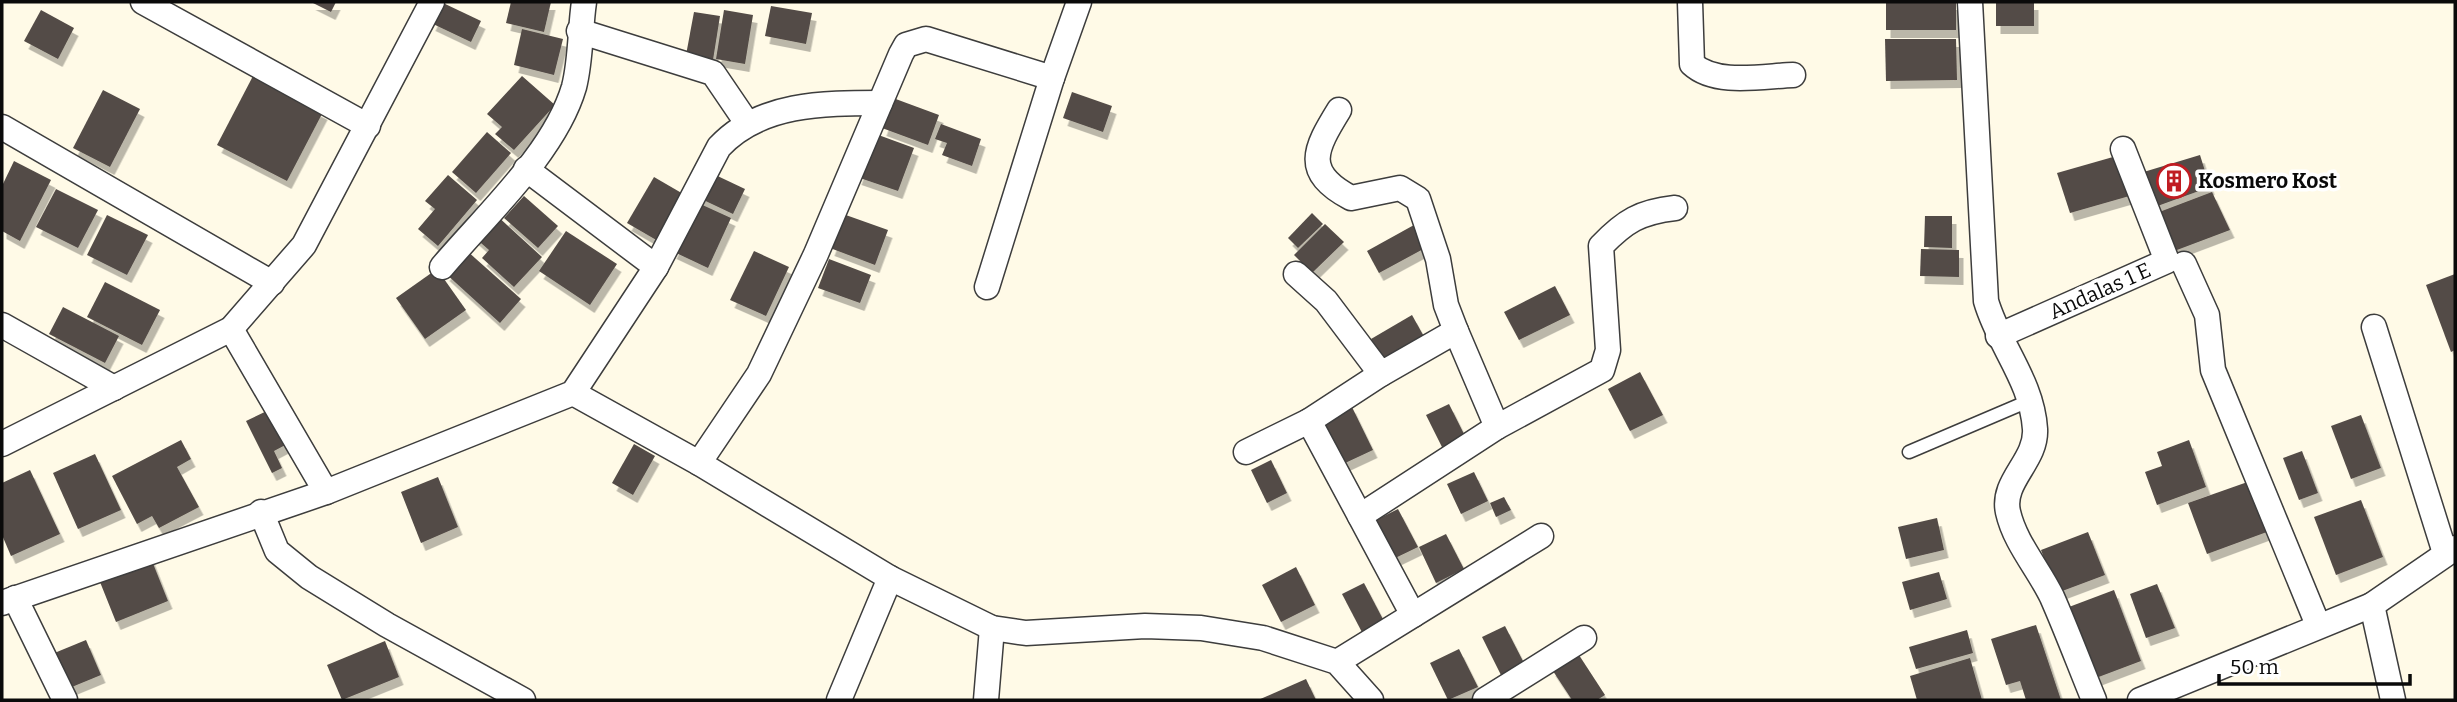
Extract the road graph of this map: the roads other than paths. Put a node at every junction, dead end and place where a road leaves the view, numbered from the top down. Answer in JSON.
{"nodes":[{"id":1,"x":143,"y":2,"type":"edge"},
{"id":2,"x":432,"y":2,"type":"edge"},
{"id":3,"x":584,"y":2,"type":"edge"},
{"id":4,"x":1079,"y":2,"type":"edge"},
{"id":5,"x":1690,"y":2,"type":"edge"},
{"id":6,"x":1970,"y":2,"type":"edge"},
{"id":7,"x":579,"y":31,"type":"junction"},
{"id":8,"x":1793,"y":75,"type":"dead end"},
{"id":9,"x":1052,"y":78,"type":"junction"},
{"id":10,"x":880,"y":103,"type":"junction"},
{"id":11,"x":1339,"y":110,"type":"dead end"},
{"id":12,"x":747,"y":123,"type":"junction"},
{"id":13,"x":368,"y":126,"type":"junction"},
{"id":14,"x":2,"y":127,"type":"edge"},
{"id":15,"x":2123,"y":149,"type":"dead end"},
{"id":16,"x":526,"y":169,"type":"junction"},
{"id":17,"x":1675,"y":208,"type":"dead end"},
{"id":18,"x":2183,"y":264,"type":"dead end"},
{"id":19,"x":442,"y":267,"type":"dead end"},
{"id":20,"x":656,"y":267,"type":"junction"},
{"id":21,"x":1296,"y":274,"type":"dead end"},
{"id":22,"x":272,"y":283,"type":"junction"},
{"id":23,"x":987,"y":287,"type":"dead end"},
{"id":24,"x":2,"y":325,"type":"edge"},
{"id":25,"x":2374,"y":327,"type":"dead end"},
{"id":26,"x":231,"y":329,"type":"junction"},
{"id":27,"x":1456,"y":331,"type":"junction"},
{"id":28,"x":1998,"y":336,"type":"junction"},
{"id":29,"x":1381,"y":374,"type":"junction"},
{"id":30,"x":114,"y":388,"type":"junction"},
{"id":31,"x":573,"y":393,"type":"junction"},
{"id":32,"x":2031,"y":400,"type":"junction"},
{"id":33,"x":1309,"y":421,"type":"junction"},
{"id":34,"x":1497,"y":427,"type":"junction"},
{"id":35,"x":2,"y":444,"type":"edge"},
{"id":36,"x":1246,"y":452,"type":"dead end"},
{"id":37,"x":1909,"y":452,"type":"dead end"},
{"id":38,"x":699,"y":463,"type":"junction"},
{"id":39,"x":326,"y":492,"type":"junction"},
{"id":40,"x":261,"y":512,"type":"junction"},
{"id":41,"x":1360,"y":516,"type":"junction"},
{"id":42,"x":1541,"y":536,"type":"dead end"},
{"id":43,"x":2450,"y":551,"type":"edge"},
{"id":44,"x":890,"y":578,"type":"junction"},
{"id":45,"x":8,"y":600,"type":"edge"},
{"id":46,"x":2372,"y":605,"type":"junction"},
{"id":47,"x":1413,"y":615,"type":"junction"},
{"id":48,"x":2318,"y":625,"type":"junction"},
{"id":49,"x":992,"y":628,"type":"junction"},
{"id":50,"x":1584,"y":639,"type":"dead end"},
{"id":51,"x":1337,"y":662,"type":"junction"},
{"id":52,"x":65,"y":700,"type":"edge"},
{"id":53,"x":523,"y":700,"type":"edge"},
{"id":54,"x":839,"y":700,"type":"edge"},
{"id":55,"x":986,"y":700,"type":"edge"},
{"id":56,"x":1371,"y":700,"type":"edge"},
{"id":57,"x":1485,"y":700,"type":"edge"},
{"id":58,"x":2094,"y":700,"type":"edge"},
{"id":59,"x":2140,"y":700,"type":"edge"},
{"id":60,"x":2393,"y":700,"type":"edge"}],
"edges":[{"from":1,"to":13,"type":"street"},
{"from":2,"to":13,"type":"street"},
{"from":3,"to":7,"type":"street"},
{"from":4,"to":9,"type":"street"},
{"from":5,"to":8,"type":"street"},
{"from":6,"to":28,"type":"street"},
{"from":7,"to":12,"type":"street"},
{"from":7,"to":16,"type":"street"},
{"from":9,"to":10,"type":"street"},
{"from":9,"to":23,"type":"street"},
{"from":10,"to":12,"type":"street"},
{"from":10,"to":38,"type":"street"},
{"from":11,"to":27,"type":"street"},
{"from":12,"to":20,"type":"street"},
{"from":13,"to":22,"type":"street"},
{"from":14,"to":22,"type":"street"},
{"from":15,"to":28,"type":"street","name":"Andalas 1 E"},
{"from":16,"to":19,"type":"street"},
{"from":16,"to":20,"type":"street"},
{"from":17,"to":34,"type":"street"},
{"from":18,"to":48,"type":"street"},
{"from":20,"to":31,"type":"street"},
{"from":21,"to":29,"type":"street"},
{"from":22,"to":26,"type":"street"},
{"from":24,"to":30,"type":"street"},
{"from":25,"to":43,"type":"street"},
{"from":26,"to":30,"type":"street"},
{"from":26,"to":39,"type":"street"},
{"from":27,"to":29,"type":"street"},
{"from":27,"to":34,"type":"street"},
{"from":28,"to":32,"type":"street"},
{"from":29,"to":33,"type":"street"},
{"from":30,"to":35,"type":"street"},
{"from":31,"to":38,"type":"street"},
{"from":31,"to":39,"type":"street"},
{"from":32,"to":37,"type":"lane"},
{"from":32,"to":58,"type":"street"},
{"from":33,"to":36,"type":"street"},
{"from":33,"to":41,"type":"street"},
{"from":34,"to":41,"type":"street"},
{"from":38,"to":44,"type":"street"},
{"from":39,"to":40,"type":"street"},
{"from":40,"to":45,"type":"street"},
{"from":40,"to":53,"type":"street"},
{"from":41,"to":47,"type":"street"},
{"from":42,"to":47,"type":"street"},
{"from":43,"to":46,"type":"street"},
{"from":44,"to":49,"type":"street"},
{"from":44,"to":54,"type":"street"},
{"from":45,"to":52,"type":"street"},
{"from":46,"to":48,"type":"street"},
{"from":46,"to":60,"type":"street"},
{"from":47,"to":51,"type":"street"},
{"from":48,"to":59,"type":"street"},
{"from":49,"to":51,"type":"street"},
{"from":49,"to":55,"type":"street"},
{"from":50,"to":57,"type":"street"},
{"from":51,"to":56,"type":"street"}]}
